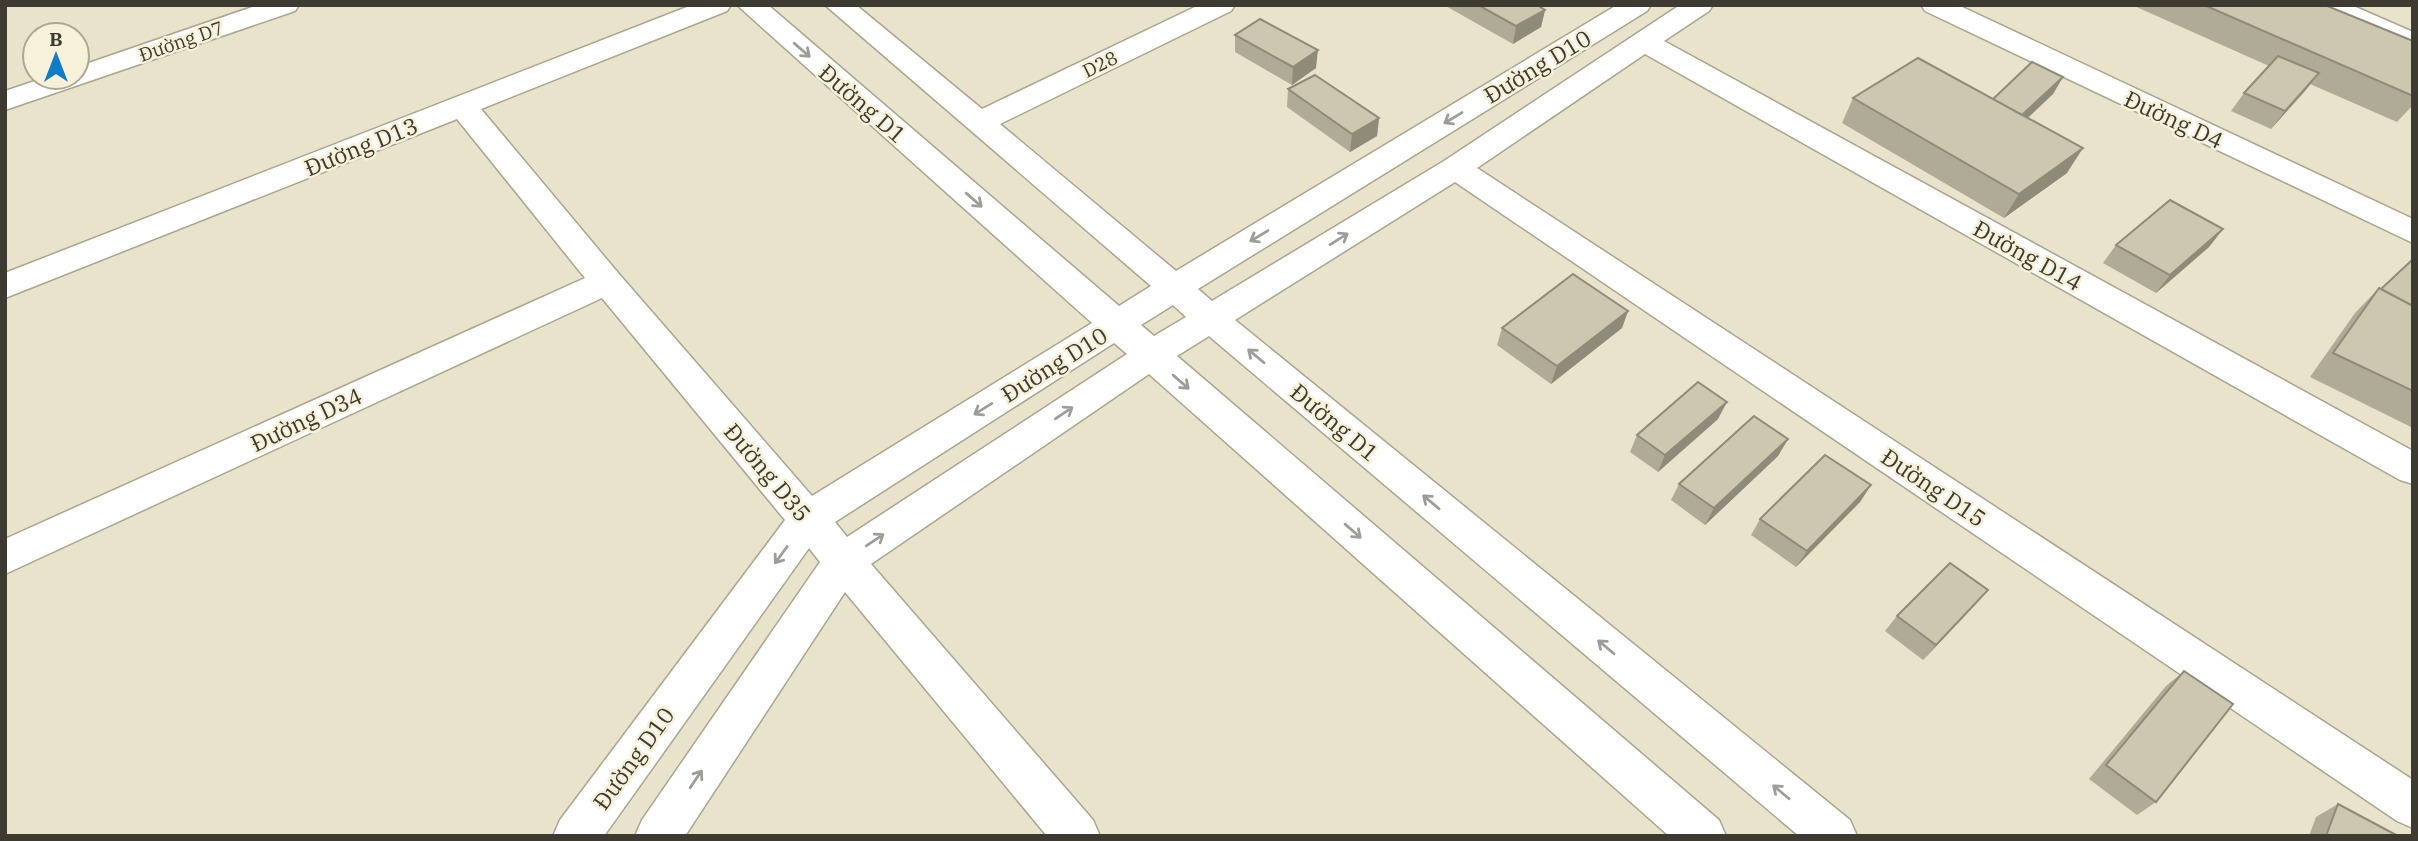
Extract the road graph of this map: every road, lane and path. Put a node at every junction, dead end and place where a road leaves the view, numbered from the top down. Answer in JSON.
{"nodes":[{"id":1,"x":285,"y":5,"type":"edge"},
{"id":2,"x":717,"y":5,"type":"edge"},
{"id":3,"x":751,"y":5,"type":"edge"},
{"id":4,"x":839,"y":5,"type":"edge"},
{"id":5,"x":1221,"y":5,"type":"edge"},
{"id":6,"x":1637,"y":5,"type":"edge"},
{"id":7,"x":1699,"y":5,"type":"edge"},
{"id":8,"x":1935,"y":5,"type":"edge"},
{"id":9,"x":2327,"y":5,"type":"edge"},
{"id":10,"x":1644,"y":42,"type":"junction"},
{"id":11,"x":2413,"y":42,"type":"edge"},
{"id":12,"x":91,"y":72,"type":"edge"},
{"id":13,"x":35,"y":91,"type":"edge"},
{"id":14,"x":5,"y":101,"type":"edge"},
{"id":15,"x":463,"y":106,"type":"junction"},
{"id":16,"x":978,"y":123,"type":"junction"},
{"id":17,"x":1455,"y":168,"type":"junction"},
{"id":18,"x":2413,"y":232,"type":"edge"},
{"id":19,"x":607,"y":282,"type":"junction"},
{"id":20,"x":5,"y":286,"type":"edge"},
{"id":21,"x":1174,"y":288,"type":"junction"},
{"id":22,"x":1210,"y":318,"type":"junction"},
{"id":23,"x":1116,"y":325,"type":"junction"},
{"id":24,"x":1151,"y":355,"type":"junction"},
{"id":25,"x":2413,"y":469,"type":"edge"},
{"id":26,"x":808,"y":519,"type":"junction"},
{"id":27,"x":5,"y":557,"type":"edge"},
{"id":28,"x":843,"y":561,"type":"junction"},
{"id":29,"x":2413,"y":806,"type":"edge"},
{"id":30,"x":576,"y":836,"type":"edge"},
{"id":31,"x":658,"y":836,"type":"edge"},
{"id":32,"x":1077,"y":836,"type":"edge"},
{"id":33,"x":1703,"y":836,"type":"edge"},
{"id":34,"x":1834,"y":836,"type":"edge"}],
"edges":[{"from":1,"to":12,"type":"street","name":"Đường D7"},
{"from":2,"to":15,"type":"street","name":"Đường D13"},
{"from":3,"to":23,"type":"street","name":"Đường D1","one_way":true},
{"from":4,"to":16,"type":"street","name":"Đường D1"},
{"from":5,"to":16,"type":"street","name":"D28"},
{"from":6,"to":21,"type":"street","name":"Đường D10","one_way":true},
{"from":7,"to":10,"type":"street","name":"Đường D10"},
{"from":8,"to":18,"type":"street","name":"Đường D4"},
{"from":9,"to":11,"type":"street"},
{"from":10,"to":17,"type":"street","name":"Đường D10"},
{"from":10,"to":25,"type":"street","name":"Đường D14"},
{"from":13,"to":14,"type":"street","name":"Đường D7"},
{"from":15,"to":19,"type":"street","name":"Đường D35"},
{"from":15,"to":20,"type":"street","name":"Đường D13"},
{"from":16,"to":21,"type":"street","name":"Đường D1"},
{"from":22,"to":17,"type":"street","name":"Đường D10","one_way":true},
{"from":17,"to":29,"type":"street","name":"Đường D15"},
{"from":19,"to":26,"type":"street","name":"Đường D35"},
{"from":19,"to":27,"type":"street","name":"Đường D34"},
{"from":21,"to":22,"type":"street","name":"Đường D1"},
{"from":21,"to":23,"type":"street","name":"Đường D10"},
{"from":22,"to":24,"type":"street","name":"Đường D10"},
{"from":34,"to":22,"type":"street","name":"Đường D1","one_way":true},
{"from":23,"to":24,"type":"street","name":"Đường D1"},
{"from":23,"to":26,"type":"street","name":"Đường D10","one_way":true},
{"from":28,"to":24,"type":"street","name":"Đường D10","one_way":true},
{"from":24,"to":33,"type":"street","name":"Đường D1","one_way":true},
{"from":26,"to":28,"type":"street","name":"Đường D35"},
{"from":26,"to":30,"type":"street","name":"Đường D10","one_way":true},
{"from":31,"to":28,"type":"street","name":"Đường D10","one_way":true},
{"from":28,"to":32,"type":"street","name":"Đường D35"}]}
